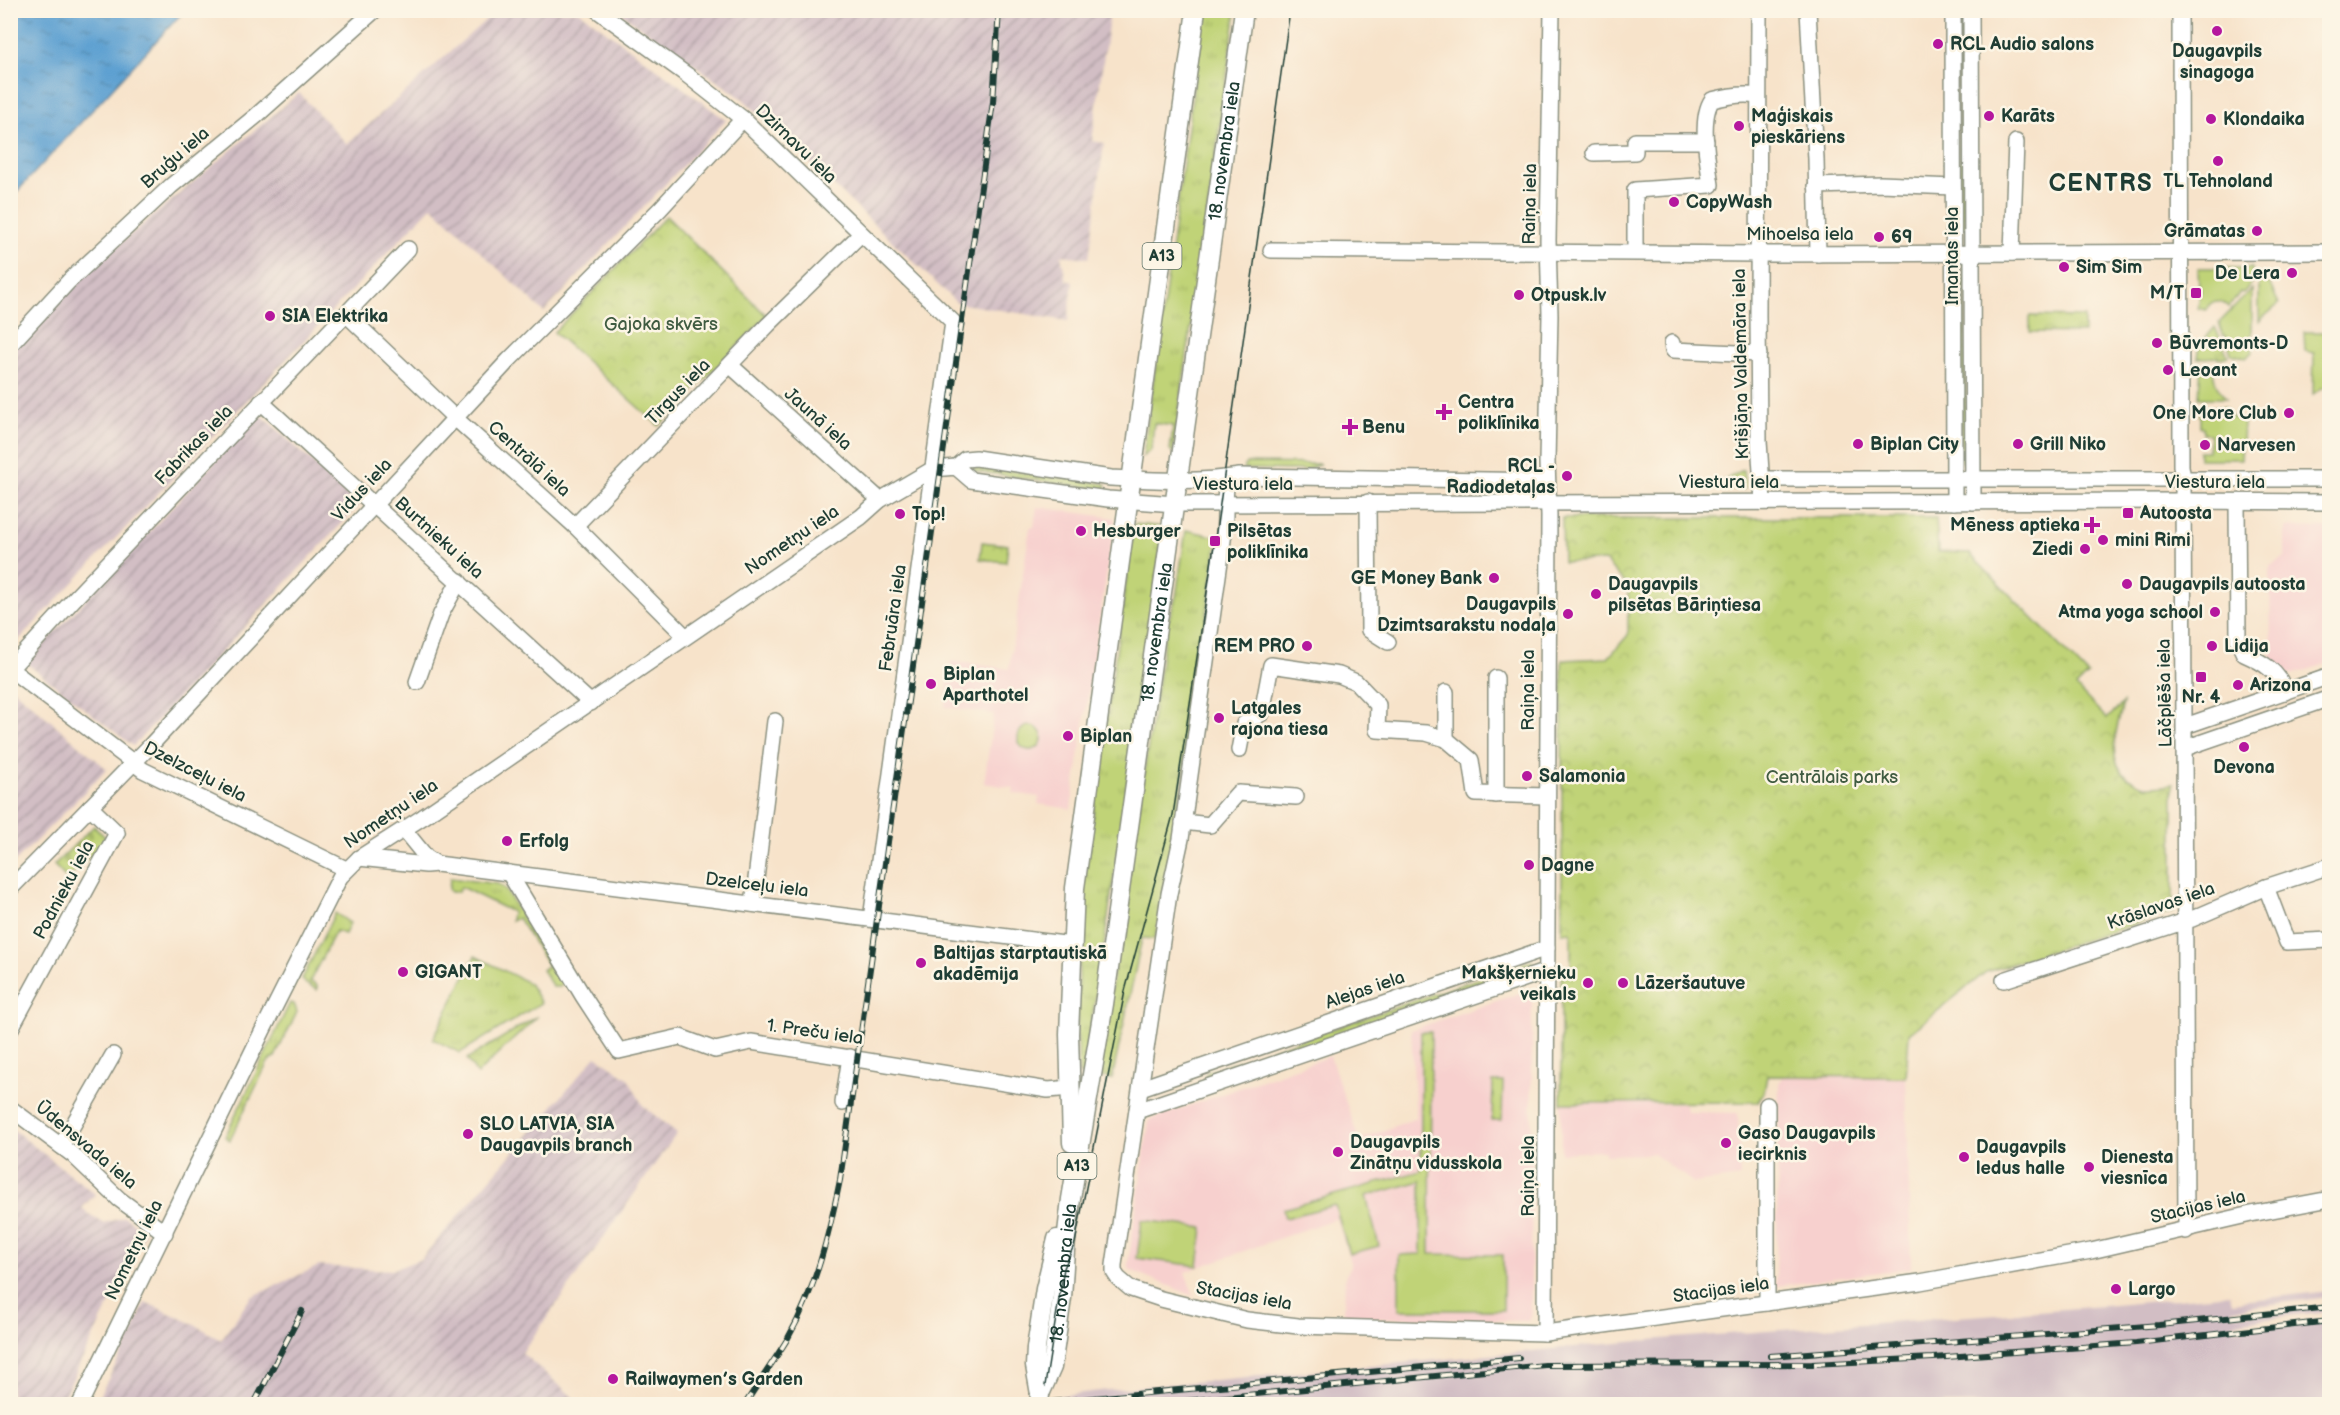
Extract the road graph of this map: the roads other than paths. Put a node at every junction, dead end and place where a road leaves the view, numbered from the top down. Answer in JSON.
{"nodes":[{"id":1,"x":375,"y":10,"type":"edge"},
{"id":2,"x":597,"y":10,"type":"edge"},
{"id":3,"x":1196,"y":10,"type":"edge"},
{"id":4,"x":1244,"y":10,"type":"edge"},
{"id":5,"x":1552,"y":10,"type":"edge"},
{"id":6,"x":1759,"y":10,"type":"edge"},
{"id":7,"x":1808,"y":10,"type":"edge"},
{"id":8,"x":1953,"y":10,"type":"edge"},
{"id":9,"x":1971,"y":10,"type":"edge"},
{"id":10,"x":2180,"y":10,"type":"edge"},
{"id":11,"x":1758,"y":96,"type":"junction"},
{"id":12,"x":744,"y":119,"type":"junction"},
{"id":13,"x":1706,"y":141,"type":"junction"},
{"id":14,"x":2016,"y":142,"type":"dead end"},
{"id":15,"x":1594,"y":153,"type":"dead end"},
{"id":16,"x":1816,"y":186,"type":"junction"},
{"id":17,"x":1953,"y":187,"type":"junction"},
{"id":18,"x":861,"y":234,"type":"junction"},
{"id":19,"x":408,"y":249,"type":"dead end"},
{"id":20,"x":1271,"y":250,"type":"dead end"},
{"id":21,"x":1549,"y":252,"type":"junction"},
{"id":22,"x":1635,"y":252,"type":"junction"},
{"id":23,"x":2012,"y":252,"type":"junction"},
{"id":24,"x":2180,"y":252,"type":"junction"},
{"id":25,"x":2330,"y":252,"type":"edge"},
{"id":26,"x":1953,"y":253,"type":"junction"},
{"id":27,"x":1971,"y":253,"type":"junction"},
{"id":28,"x":1758,"y":254,"type":"junction"},
{"id":29,"x":1818,"y":254,"type":"junction"},
{"id":30,"x":346,"y":314,"type":"junction"},
{"id":31,"x":953,"y":322,"type":"joint"},
{"id":32,"x":1672,"y":343,"type":"dead end"},
{"id":33,"x":10,"y":345,"type":"edge"},
{"id":34,"x":1759,"y":354,"type":"junction"},
{"id":35,"x":730,"y":366,"type":"junction"},
{"id":36,"x":261,"y":402,"type":"junction"},
{"id":37,"x":455,"y":418,"type":"junction"},
{"id":38,"x":956,"y":467,"type":"junction"},
{"id":39,"x":933,"y":469,"type":"junction"},
{"id":40,"x":1227,"y":478,"type":"junction"},
{"id":41,"x":1132,"y":479,"type":"junction"},
{"id":42,"x":1762,"y":479,"type":"junction"},
{"id":43,"x":1972,"y":479,"type":"junction"},
{"id":44,"x":2330,"y":479,"type":"edge"},
{"id":45,"x":1178,"y":480,"type":"junction"},
{"id":46,"x":1954,"y":480,"type":"junction"},
{"id":47,"x":2183,"y":480,"type":"junction"},
{"id":48,"x":1547,"y":481,"type":"junction"},
{"id":49,"x":880,"y":500,"type":"junction"},
{"id":50,"x":1129,"y":501,"type":"junction"},
{"id":51,"x":2183,"y":501,"type":"junction"},
{"id":52,"x":1368,"y":502,"type":"junction"},
{"id":53,"x":1549,"y":502,"type":"junction"},
{"id":54,"x":1762,"y":502,"type":"junction"},
{"id":55,"x":1954,"y":502,"type":"junction"},
{"id":56,"x":1973,"y":502,"type":"junction"},
{"id":57,"x":2236,"y":502,"type":"junction"},
{"id":58,"x":2330,"y":502,"type":"edge"},
{"id":59,"x":1175,"y":504,"type":"junction"},
{"id":60,"x":1227,"y":504,"type":"junction"},
{"id":61,"x":374,"y":505,"type":"junction"},
{"id":62,"x":575,"y":526,"type":"junction"},
{"id":63,"x":459,"y":581,"type":"junction"},
{"id":64,"x":685,"y":636,"type":"junction"},
{"id":65,"x":1388,"y":642,"type":"dead end"},
{"id":66,"x":11,"y":669,"type":"edge"},
{"id":67,"x":2330,"y":676,"type":"edge"},
{"id":68,"x":1496,"y":678,"type":"dead end"},
{"id":69,"x":417,"y":682,"type":"dead end"},
{"id":70,"x":1446,"y":692,"type":"dead end"},
{"id":71,"x":2285,"y":692,"type":"junction"},
{"id":72,"x":2330,"y":698,"type":"edge"},
{"id":73,"x":591,"y":703,"type":"junction"},
{"id":74,"x":2219,"y":715,"type":"junction"},
{"id":75,"x":775,"y":721,"type":"dead end"},
{"id":76,"x":2185,"y":726,"type":"junction"},
{"id":77,"x":2223,"y":735,"type":"junction"},
{"id":78,"x":1446,"y":739,"type":"junction"},
{"id":79,"x":2186,"y":748,"type":"junction"},
{"id":80,"x":1239,"y":750,"type":"dead end"},
{"id":81,"x":133,"y":764,"type":"junction"},
{"id":82,"x":1496,"y":795,"type":"junction"},
{"id":83,"x":1547,"y":796,"type":"junction"},
{"id":84,"x":1296,"y":797,"type":"dead end"},
{"id":85,"x":90,"y":807,"type":"junction"},
{"id":86,"x":1183,"y":822,"type":"junction"},
{"id":87,"x":404,"y":830,"type":"junction"},
{"id":88,"x":359,"y":858,"type":"junction"},
{"id":89,"x":437,"y":864,"type":"junction"},
{"id":90,"x":2330,"y":866,"type":"edge"},
{"id":91,"x":346,"y":869,"type":"junction"},
{"id":92,"x":509,"y":873,"type":"junction"},
{"id":93,"x":2266,"y":887,"type":"junction"},
{"id":94,"x":10,"y":889,"type":"edge"},
{"id":95,"x":753,"y":904,"type":"junction"},
{"id":96,"x":871,"y":919,"type":"junction"},
{"id":97,"x":2184,"y":921,"type":"junction"},
{"id":98,"x":2330,"y":940,"type":"edge"},
{"id":99,"x":1072,"y":945,"type":"junction"},
{"id":100,"x":1547,"y":948,"type":"junction"},
{"id":101,"x":1547,"y":971,"type":"junction"},
{"id":102,"x":2004,"y":980,"type":"dead end"},
{"id":103,"x":10,"y":1030,"type":"edge"},
{"id":104,"x":113,"y":1055,"type":"dead end"},
{"id":105,"x":850,"y":1057,"type":"junction"},
{"id":106,"x":1196,"y":1069,"type":"junction"},
{"id":107,"x":1071,"y":1088,"type":"junction"},
{"id":108,"x":1141,"y":1088,"type":"junction"},
{"id":109,"x":1204,"y":1089,"type":"junction"},
{"id":110,"x":843,"y":1103,"type":"dead end"},
{"id":111,"x":1767,"y":1105,"type":"dead end"},
{"id":112,"x":10,"y":1108,"type":"edge"},
{"id":113,"x":1137,"y":1112,"type":"junction"},
{"id":114,"x":61,"y":1146,"type":"junction"},
{"id":115,"x":2330,"y":1199,"type":"edge"},
{"id":116,"x":2186,"y":1231,"type":"junction"},
{"id":117,"x":165,"y":1233,"type":"junction"},
{"id":118,"x":1767,"y":1303,"type":"junction"},
{"id":119,"x":1545,"y":1333,"type":"junction"},
{"id":120,"x":1040,"y":1399,"type":"edge"},
{"id":121,"x":80,"y":1404,"type":"edge"}],
"edges":[{"from":1,"to":33,"type":"street","name":"Bruģu iela"},
{"from":2,"to":12,"type":"street","name":"Dzirnavu iela"},
{"from":3,"to":41,"type":"main road","name":"18. novembra iela","number":"A13"},
{"from":4,"to":45,"type":"main road","name":"18. novembra iela","number":"A13"},
{"from":5,"to":21,"type":"street","name":"Raiņa iela"},
{"from":6,"to":11,"type":"street","name":"Krišjāņa Valdemāra iela"},
{"from":7,"to":16,"type":"street"},
{"from":8,"to":17,"type":"street","name":"Imantas iela"},
{"from":9,"to":27,"type":"street","name":"Imantas iela"},
{"from":10,"to":24,"type":"street","name":"Lāčplēša iela"},
{"from":11,"to":13,"type":"street"},
{"from":11,"to":28,"type":"street","name":"Krišjāņa Valdemāra iela"},
{"from":12,"to":18,"type":"street","name":"Dzirnavu iela"},
{"from":12,"to":37,"type":"street","name":"Vidus iela"},
{"from":13,"to":15,"type":"street"},
{"from":13,"to":22,"type":"street"},
{"from":14,"to":23,"type":"street"},
{"from":16,"to":17,"type":"street"},
{"from":16,"to":29,"type":"street"},
{"from":17,"to":26,"type":"street","name":"Imantas iela"},
{"from":18,"to":31,"type":"street","name":"Dzirnavu iela"},
{"from":18,"to":35,"type":"street","name":"Tirgus iela"},
{"from":19,"to":30,"type":"street","name":"Fabrikas iela"},
{"from":20,"to":21,"type":"street","name":"Mihoelsa iela"},
{"from":21,"to":22,"type":"street","name":"Mihoelsa iela"},
{"from":21,"to":48,"type":"street","name":"Raiņa iela"},
{"from":22,"to":28,"type":"street","name":"Mihoelsa iela"},
{"from":23,"to":24,"type":"street","name":"Mihoelsa iela"},
{"from":23,"to":27,"type":"street","name":"Mihoelsa iela"},
{"from":24,"to":25,"type":"street","name":"Mihoelsa iela"},
{"from":24,"to":47,"type":"street","name":"Lāčplēša iela"},
{"from":26,"to":27,"type":"street","name":"Mihoelsa iela"},
{"from":26,"to":29,"type":"street","name":"Mihoelsa iela"},
{"from":26,"to":46,"type":"street","name":"Imantas iela"},
{"from":27,"to":43,"type":"street","name":"Imantas iela"},
{"from":28,"to":29,"type":"street","name":"Mihoelsa iela"},
{"from":28,"to":34,"type":"street","name":"Krišjāņa Valdemāra iela"},
{"from":30,"to":36,"type":"street","name":"Fabrikas iela"},
{"from":30,"to":37,"type":"street","name":"Centrālā iela"},
{"from":31,"to":39,"type":"street","name":"Februāra iela"},
{"from":32,"to":34,"type":"street"},
{"from":34,"to":42,"type":"street","name":"Krišjāņa Valdemāra iela"},
{"from":35,"to":49,"type":"street","name":"Jaunā iela"},
{"from":35,"to":62,"type":"street","name":"Tirgus iela"},
{"from":36,"to":61,"type":"street","name":"Burtnieku iela"},
{"from":36,"to":66,"type":"street","name":"Fabrikas iela"},
{"from":37,"to":61,"type":"street","name":"Vidus iela"},
{"from":37,"to":62,"type":"street","name":"Centrālā iela"},
{"from":38,"to":39,"type":"street","name":"Nometņu iela"},
{"from":38,"to":41,"type":"street","name":"Nometņu iela"},
{"from":38,"to":50,"type":"street"},
{"from":39,"to":49,"type":"street","name":"Nometņu iela"},
{"from":39,"to":96,"type":"street","name":"Februāra iela"},
{"from":40,"to":45,"type":"street","name":"Viestura iela"},
{"from":40,"to":48,"type":"street","name":"Viestura iela"},
{"from":40,"to":60,"type":"street"},
{"from":41,"to":45,"type":"street","name":"Viestura iela"},
{"from":41,"to":50,"type":"main road","name":"18. novembra iela","number":"A13"},
{"from":42,"to":46,"type":"street","name":"Viestura iela"},
{"from":42,"to":54,"type":"street","name":"Krišjāņa Valdemāra iela"},
{"from":43,"to":46,"type":"street","name":"Viestura iela"},
{"from":43,"to":47,"type":"street","name":"Viestura iela"},
{"from":43,"to":56,"type":"street","name":"Imantas iela"},
{"from":44,"to":47,"type":"street","name":"Viestura iela"},
{"from":45,"to":59,"type":"main road","name":"18. novembra iela","number":"A13"},
{"from":46,"to":55,"type":"street","name":"Imantas iela"},
{"from":47,"to":51,"type":"street","name":"Lāčplēša iela"},
{"from":48,"to":53,"type":"street","name":"Raiņa iela"},
{"from":49,"to":64,"type":"street","name":"Nometņu iela"},
{"from":50,"to":59,"type":"street","name":"Viestura iela"},
{"from":50,"to":99,"type":"main road","name":"18. novembra iela","number":"A13"},
{"from":51,"to":56,"type":"street","name":"Viestura iela"},
{"from":51,"to":57,"type":"street","name":"Viestura iela"},
{"from":51,"to":76,"type":"street","name":"Lāčplēša iela"},
{"from":52,"to":53,"type":"street","name":"Viestura iela"},
{"from":52,"to":60,"type":"street","name":"Viestura iela"},
{"from":52,"to":65,"type":"street"},
{"from":53,"to":54,"type":"street","name":"Viestura iela"},
{"from":53,"to":83,"type":"street","name":"Raiņa iela"},
{"from":54,"to":55,"type":"street","name":"Viestura iela"},
{"from":55,"to":56,"type":"street","name":"Viestura iela"},
{"from":57,"to":58,"type":"street","name":"Viestura iela"},
{"from":57,"to":71,"type":"street"},
{"from":59,"to":60,"type":"street","name":"Viestura iela"},
{"from":59,"to":120,"type":"main road","name":"18. novembra iela","number":"A13"},
{"from":60,"to":86,"type":"street"},
{"from":61,"to":63,"type":"street","name":"Burtnieku iela"},
{"from":61,"to":81,"type":"street","name":"Vidus iela"},
{"from":62,"to":64,"type":"street","name":"Centrālā iela"},
{"from":63,"to":69,"type":"street"},
{"from":63,"to":73,"type":"street","name":"Burtnieku iela"},
{"from":64,"to":73,"type":"street","name":"Nometņu iela"},
{"from":66,"to":81,"type":"street","name":"Dzelzceļu iela"},
{"from":67,"to":71,"type":"street"},
{"from":68,"to":82,"type":"street"},
{"from":70,"to":78,"type":"street"},
{"from":71,"to":74,"type":"street"},
{"from":72,"to":77,"type":"street"},
{"from":73,"to":87,"type":"street","name":"Nometņu iela"},
{"from":74,"to":76,"type":"street"},
{"from":74,"to":77,"type":"street"},
{"from":75,"to":95,"type":"street"},
{"from":76,"to":79,"type":"street","name":"Lāčplēša iela"},
{"from":77,"to":79,"type":"street"},
{"from":78,"to":80,"type":"street"},
{"from":78,"to":82,"type":"street"},
{"from":79,"to":97,"type":"street","name":"Lāčplēša iela"},
{"from":81,"to":85,"type":"street","name":"Vidus iela"},
{"from":81,"to":91,"type":"street","name":"Dzelzceļu iela"},
{"from":82,"to":83,"type":"street"},
{"from":83,"to":100,"type":"street","name":"Raiņa iela"},
{"from":84,"to":86,"type":"street"},
{"from":85,"to":94,"type":"street","name":"Vidus iela"},
{"from":85,"to":103,"type":"street","name":"Podnieku iela"},
{"from":86,"to":108,"type":"street"},
{"from":87,"to":88,"type":"street","name":"Nometņu iela"},
{"from":87,"to":89,"type":"street"},
{"from":88,"to":89,"type":"street","name":"Dzelceļu iela"},
{"from":88,"to":91,"type":"street","name":"Nometņu iela"},
{"from":89,"to":92,"type":"street","name":"Dzelceļu iela"},
{"from":90,"to":93,"type":"street","name":"Krāslavas iela"},
{"from":91,"to":117,"type":"street","name":"Nometņu iela"},
{"from":92,"to":95,"type":"street","name":"Dzelceļu iela"},
{"from":92,"to":105,"type":"street","name":"1. Preču iela"},
{"from":93,"to":97,"type":"street","name":"Krāslavas iela"},
{"from":93,"to":98,"type":"street"},
{"from":95,"to":96,"type":"street","name":"Dzelceļu iela"},
{"from":96,"to":99,"type":"street","name":"Dzelceļu iela"},
{"from":97,"to":102,"type":"street","name":"Krāslavas iela"},
{"from":97,"to":116,"type":"street","name":"Lāčplēša iela"},
{"from":99,"to":107,"type":"main road","name":"18. novembra iela","number":"A13"},
{"from":100,"to":101,"type":"street","name":"Raiņa iela"},
{"from":100,"to":106,"type":"street","name":"Alejas iela"},
{"from":101,"to":109,"type":"street"},
{"from":101,"to":119,"type":"street","name":"Raiņa iela"},
{"from":104,"to":114,"type":"street"},
{"from":105,"to":107,"type":"street","name":"1. Preču iela"},
{"from":105,"to":110,"type":"street"},
{"from":106,"to":108,"type":"street","name":"Alejas iela"},
{"from":106,"to":109,"type":"street"},
{"from":107,"to":120,"type":"main road","name":"18. novembra iela","number":"A13"},
{"from":108,"to":113,"type":"street"},
{"from":109,"to":113,"type":"street"},
{"from":111,"to":118,"type":"street"},
{"from":112,"to":114,"type":"street","name":"Ūdensvada iela"},
{"from":113,"to":119,"type":"street","name":"Stacijas iela"},
{"from":114,"to":117,"type":"street","name":"Ūdensvada iela"},
{"from":115,"to":116,"type":"street","name":"Stacijas iela"},
{"from":116,"to":118,"type":"street","name":"Stacijas iela"},
{"from":117,"to":121,"type":"street","name":"Nometņu iela"},
{"from":118,"to":119,"type":"street","name":"Stacijas iela"}]}
